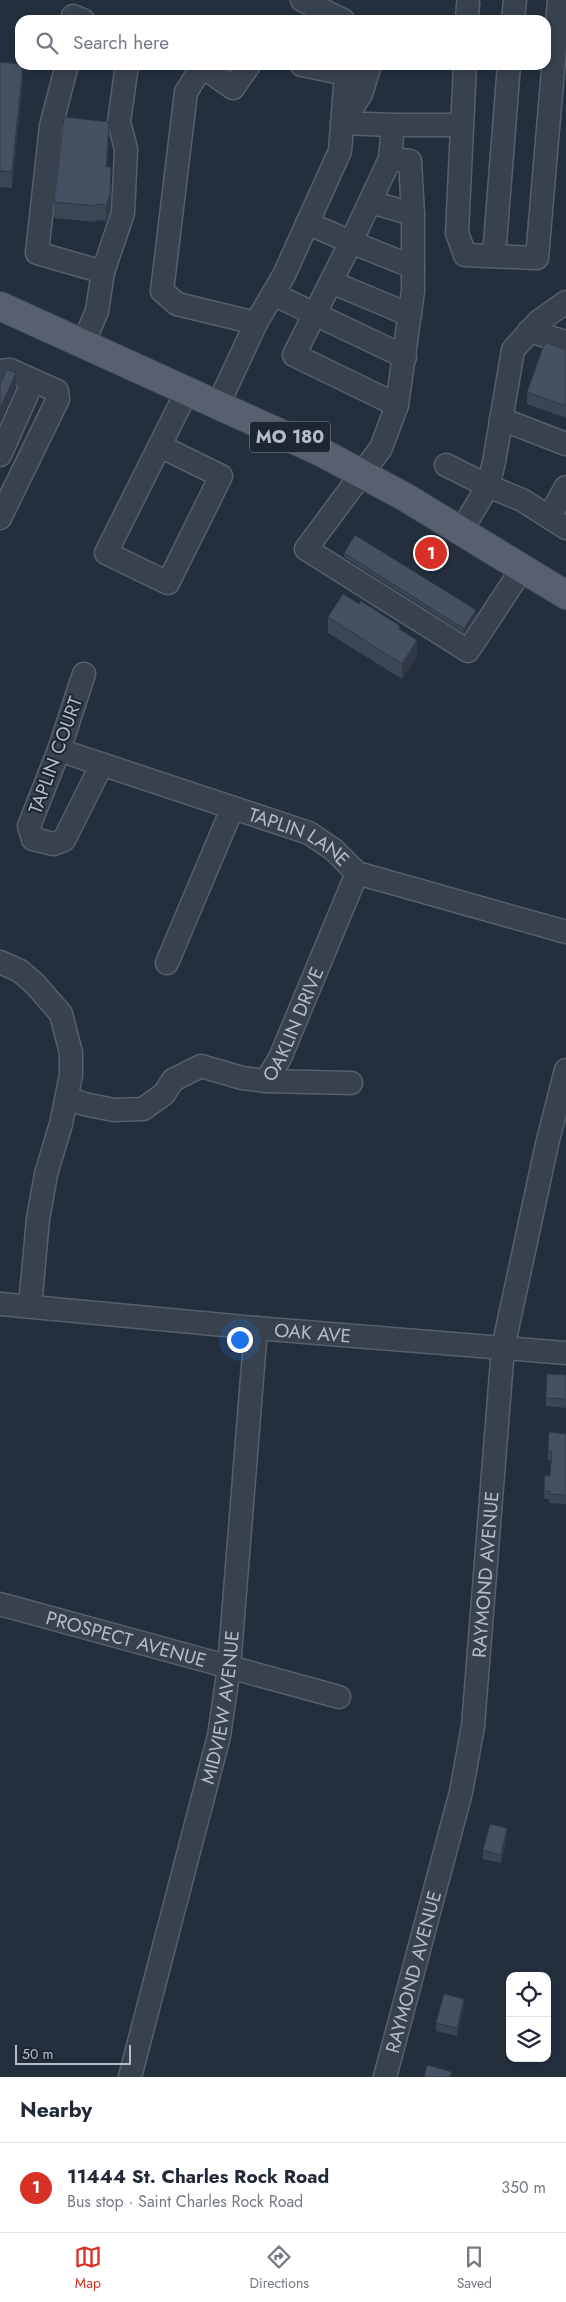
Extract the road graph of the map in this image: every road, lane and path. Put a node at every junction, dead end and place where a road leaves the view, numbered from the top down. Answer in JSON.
{"nodes":[{"id":1,"x":302,"y":0,"type":"edge"},
{"id":2,"x":515,"y":0,"type":"edge"},
{"id":3,"x":559,"y":0,"type":"edge"},
{"id":4,"x":333,"y":15,"type":"edge"},
{"id":5,"x":514,"y":15,"type":"edge"},
{"id":6,"x":66,"y":70,"type":"edge"},
{"id":7,"x":125,"y":70,"type":"edge"},
{"id":8,"x":198,"y":70,"type":"edge"},
{"id":9,"x":206,"y":70,"type":"edge"},
{"id":10,"x":246,"y":70,"type":"edge"},
{"id":11,"x":326,"y":70,"type":"edge"},
{"id":12,"x":368,"y":70,"type":"edge"},
{"id":13,"x":465,"y":70,"type":"edge"},
{"id":14,"x":510,"y":70,"type":"edge"},
{"id":15,"x":342,"y":123,"type":"junction"},
{"id":16,"x":393,"y":126,"type":"junction"},
{"id":17,"x":462,"y":126,"type":"junction"},
{"id":18,"x":390,"y":159,"type":"junction"},
{"id":19,"x":370,"y":202,"type":"junction"},
{"id":20,"x":413,"y":214,"type":"junction"},
{"id":21,"x":307,"y":223,"type":"junction"},
{"id":22,"x":351,"y":242,"type":"junction"},
{"id":23,"x":494,"y":256,"type":"junction"},
{"id":24,"x":413,"y":266,"type":"junction"},
{"id":25,"x":103,"y":272,"type":"junction"},
{"id":26,"x":331,"y":282,"type":"junction"},
{"id":27,"x":273,"y":294,"type":"junction"},
{"id":28,"x":566,"y":302,"type":"edge"},
{"id":29,"x":0,"y":306,"type":"edge"},
{"id":30,"x":314,"y":315,"type":"junction"},
{"id":31,"x":410,"y":315,"type":"junction"},
{"id":32,"x":256,"y":323,"type":"junction"},
{"id":33,"x":566,"y":325,"type":"edge"},
{"id":34,"x":534,"y":326,"type":"junction"},
{"id":35,"x":566,"y":342,"type":"edge"},
{"id":36,"x":83,"y":344,"type":"junction"},
{"id":37,"x":405,"y":357,"type":"junction"},
{"id":38,"x":0,"y":371,"type":"edge"},
{"id":39,"x":33,"y":380,"type":"junction"},
{"id":40,"x":186,"y":391,"type":"junction"},
{"id":41,"x":218,"y":405,"type":"junction"},
{"id":42,"x":398,"y":405,"type":"junction"},
{"id":43,"x":501,"y":419,"type":"junction"},
{"id":44,"x":566,"y":444,"type":"edge"},
{"id":45,"x":160,"y":446,"type":"junction"},
{"id":46,"x":0,"y":455,"type":"edge"},
{"id":47,"x":446,"y":464,"type":"dead end"},
{"id":48,"x":362,"y":473,"type":"junction"},
{"id":49,"x":488,"y":486,"type":"junction"},
{"id":50,"x":566,"y":487,"type":"edge"},
{"id":51,"x":0,"y":518,"type":"edge"},
{"id":52,"x":557,"y":523,"type":"edge"},
{"id":53,"x":461,"y":531,"type":"junction"},
{"id":54,"x":522,"y":569,"type":"junction"},
{"id":55,"x":566,"y":595,"type":"edge"},
{"id":56,"x":84,"y":674,"type":"dead end"},
{"id":57,"x":59,"y":750,"type":"junction"},
{"id":58,"x":102,"y":764,"type":"junction"},
{"id":59,"x":232,"y":809,"type":"junction"},
{"id":60,"x":357,"y":873,"type":"junction"},
{"id":61,"x":566,"y":932,"type":"edge"},
{"id":62,"x":0,"y":962,"type":"edge"},
{"id":63,"x":167,"y":963,"type":"dead end"},
{"id":64,"x":566,"y":1070,"type":"edge"},
{"id":65,"x":266,"y":1081,"type":"junction"},
{"id":66,"x":351,"y":1083,"type":"dead end"},
{"id":67,"x":67,"y":1097,"type":"junction"},
{"id":68,"x":0,"y":1304,"type":"edge"},
{"id":69,"x":30,"y":1306,"type":"junction"},
{"id":70,"x":256,"y":1328,"type":"junction"},
{"id":71,"x":502,"y":1348,"type":"junction"},
{"id":72,"x":566,"y":1353,"type":"edge"},
{"id":73,"x":0,"y":1604,"type":"edge"},
{"id":74,"x":229,"y":1666,"type":"junction"},
{"id":75,"x":339,"y":1696,"type":"dead end"},
{"id":76,"x":130,"y":2077,"type":"edge"},
{"id":77,"x":385,"y":2077,"type":"edge"}],
"edges":[{"from":1,"to":4,"type":"street"},
{"from":2,"to":5,"type":"street"},
{"from":3,"to":23,"type":"street"},
{"from":6,"to":25,"type":"street"},
{"from":7,"to":25,"type":"street"},
{"from":8,"to":32,"type":"street"},
{"from":9,"to":10,"type":"street"},
{"from":11,"to":15,"type":"street"},
{"from":12,"to":15,"type":"street"},
{"from":13,"to":17,"type":"street"},
{"from":14,"to":23,"type":"street"},
{"from":15,"to":16,"type":"street"},
{"from":15,"to":21,"type":"street"},
{"from":16,"to":17,"type":"street"},
{"from":16,"to":18,"type":"street"},
{"from":17,"to":23,"type":"street"},
{"from":18,"to":19,"type":"street"},
{"from":18,"to":20,"type":"street"},
{"from":19,"to":20,"type":"street"},
{"from":19,"to":22,"type":"street"},
{"from":20,"to":24,"type":"street"},
{"from":21,"to":22,"type":"street"},
{"from":21,"to":27,"type":"street"},
{"from":22,"to":24,"type":"street"},
{"from":22,"to":26,"type":"street"},
{"from":24,"to":31,"type":"street"},
{"from":25,"to":36,"type":"street"},
{"from":26,"to":30,"type":"street"},
{"from":26,"to":31,"type":"street"},
{"from":27,"to":30,"type":"street"},
{"from":27,"to":32,"type":"street"},
{"from":28,"to":34,"type":"street"},
{"from":29,"to":36,"type":"main road","number":"MO 180"},
{"from":30,"to":37,"type":"street"},
{"from":30,"to":42,"type":"street"},
{"from":31,"to":37,"type":"street"},
{"from":32,"to":41,"type":"street"},
{"from":33,"to":34,"type":"street"},
{"from":34,"to":35,"type":"street"},
{"from":34,"to":43,"type":"street"},
{"from":36,"to":40,"type":"main road","number":"MO 180"},
{"from":37,"to":42,"type":"street"},
{"from":38,"to":39,"type":"street"},
{"from":39,"to":46,"type":"street"},
{"from":39,"to":51,"type":"street"},
{"from":40,"to":41,"type":"main road","number":"MO 180"},
{"from":40,"to":45,"type":"street"},
{"from":41,"to":48,"type":"main road","number":"MO 180"},
{"from":42,"to":48,"type":"street"},
{"from":43,"to":44,"type":"street"},
{"from":43,"to":49,"type":"street"},
{"from":45,"to":45,"type":"street"},
{"from":47,"to":49,"type":"street"},
{"from":48,"to":53,"type":"main road","number":"MO 180"},
{"from":48,"to":54,"type":"street"},
{"from":49,"to":52,"type":"street"},
{"from":49,"to":53,"type":"street"},
{"from":50,"to":52,"type":"street"},
{"from":53,"to":54,"type":"main road","number":"MO 180"},
{"from":54,"to":55,"type":"main road","number":"MO 180"},
{"from":56,"to":57,"type":"street","name":"TAPLIN COURT"},
{"from":57,"to":58,"type":"street","name":"TAPLIN LANE"},
{"from":57,"to":58,"type":"street","name":"TAPLIN COURT"},
{"from":58,"to":59,"type":"street","name":"TAPLIN LANE"},
{"from":59,"to":60,"type":"street","name":"TAPLIN LANE"},
{"from":59,"to":63,"type":"street"},
{"from":60,"to":61,"type":"street","name":"TAPLIN LANE"},
{"from":60,"to":65,"type":"street","name":"OAKLIN DRIVE"},
{"from":62,"to":67,"type":"street"},
{"from":64,"to":71,"type":"street","name":"RAYMOND AVENUE"},
{"from":65,"to":66,"type":"street"},
{"from":65,"to":67,"type":"street","name":"OAKLIN DRIVE"},
{"from":67,"to":69,"type":"street"},
{"from":68,"to":69,"type":"street","name":"OAK AVE"},
{"from":69,"to":70,"type":"street","name":"OAK AVE"},
{"from":70,"to":71,"type":"street","name":"OAK AVE"},
{"from":70,"to":74,"type":"street","name":"MIDVIEW AVENUE"},
{"from":71,"to":72,"type":"street","name":"OAK AVE"},
{"from":71,"to":77,"type":"street","name":"RAYMOND AVENUE"},
{"from":73,"to":74,"type":"street","name":"PROSPECT AVENUE"},
{"from":74,"to":75,"type":"street","name":"PROSPECT AVENUE"},
{"from":74,"to":76,"type":"street","name":"MIDVIEW AVENUE"}]}
